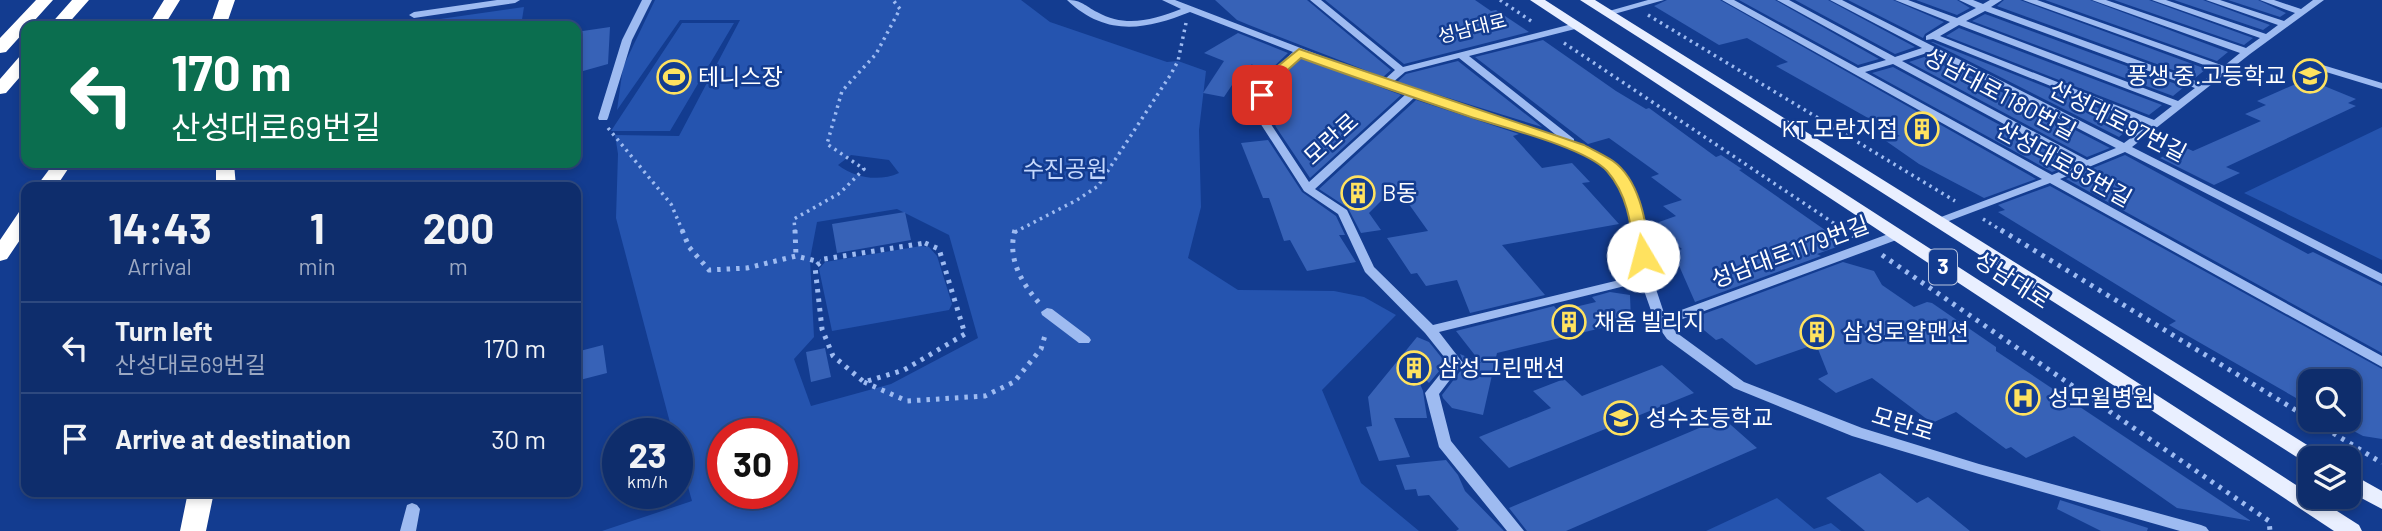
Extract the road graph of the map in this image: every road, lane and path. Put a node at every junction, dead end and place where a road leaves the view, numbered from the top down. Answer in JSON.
{"nodes":[{"id":1,"x":46,"y":0,"type":"edge"},
{"id":2,"x":81,"y":0,"type":"edge"},
{"id":3,"x":172,"y":0,"type":"edge"},
{"id":4,"x":227,"y":0,"type":"edge"},
{"id":5,"x":515,"y":0,"type":"edge"},
{"id":6,"x":647,"y":0,"type":"edge"},
{"id":7,"x":893,"y":0,"type":"edge"},
{"id":8,"x":1072,"y":0,"type":"edge"},
{"id":9,"x":1167,"y":0,"type":"edge"},
{"id":10,"x":1315,"y":0,"type":"edge"},
{"id":11,"x":1500,"y":0,"type":"edge"},
{"id":12,"x":1536,"y":0,"type":"edge"},
{"id":13,"x":1586,"y":0,"type":"edge"},
{"id":14,"x":1659,"y":0,"type":"edge"},
{"id":15,"x":1727,"y":0,"type":"edge"},
{"id":16,"x":1782,"y":0,"type":"edge"},
{"id":17,"x":1835,"y":0,"type":"edge"},
{"id":18,"x":1900,"y":0,"type":"edge"},
{"id":19,"x":1964,"y":0,"type":"edge"},
{"id":20,"x":1997,"y":0,"type":"edge"},
{"id":21,"x":2028,"y":0,"type":"edge"},
{"id":22,"x":2097,"y":0,"type":"edge"},
{"id":23,"x":2157,"y":0,"type":"edge"},
{"id":24,"x":2211,"y":0,"type":"edge"},
{"id":25,"x":2265,"y":0,"type":"edge"},
{"id":26,"x":2319,"y":0,"type":"edge"},
{"id":27,"x":1633,"y":7,"type":"junction"},
{"id":28,"x":1984,"y":7,"type":"junction"},
{"id":29,"x":1189,"y":9,"type":"junction"},
{"id":30,"x":2302,"y":12,"type":"junction"},
{"id":31,"x":1607,"y":13,"type":"junction"},
{"id":32,"x":414,"y":15,"type":"dead end"},
{"id":33,"x":26,"y":21,"type":"edge"},
{"id":34,"x":62,"y":21,"type":"edge"},
{"id":35,"x":159,"y":21,"type":"edge"},
{"id":36,"x":220,"y":21,"type":"edge"},
{"id":37,"x":1958,"y":22,"type":"junction"},
{"id":38,"x":2285,"y":24,"type":"junction"},
{"id":39,"x":21,"y":26,"type":"edge"},
{"id":40,"x":1576,"y":26,"type":"junction"},
{"id":41,"x":1549,"y":33,"type":"junction"},
{"id":42,"x":1933,"y":36,"type":"junction"},
{"id":43,"x":2267,"y":37,"type":"junction"},
{"id":44,"x":1925,"y":46,"type":"junction"},
{"id":45,"x":0,"y":48,"type":"edge"},
{"id":46,"x":2247,"y":51,"type":"junction"},
{"id":47,"x":1299,"y":52,"type":"junction"},
{"id":48,"x":1460,"y":54,"type":"junction"},
{"id":49,"x":1893,"y":61,"type":"junction"},
{"id":50,"x":21,"y":66,"type":"edge"},
{"id":51,"x":2316,"y":66,"type":"dead end"},
{"id":52,"x":2224,"y":69,"type":"junction"},
{"id":53,"x":1401,"y":70,"type":"junction"},
{"id":54,"x":1856,"y":72,"type":"junction"},
{"id":55,"x":1385,"y":84,"type":"junction"},
{"id":56,"x":2382,"y":86,"type":"edge"},
{"id":57,"x":2202,"y":87,"type":"junction"},
{"id":58,"x":0,"y":89,"type":"edge"},
{"id":59,"x":1413,"y":93,"type":"junction"},
{"id":60,"x":2180,"y":104,"type":"junction"},
{"id":61,"x":603,"y":118,"type":"joint"},
{"id":62,"x":2155,"y":124,"type":"junction"},
{"id":63,"x":1579,"y":148,"type":"junction"},
{"id":64,"x":2125,"y":148,"type":"junction"},
{"id":65,"x":2087,"y":164,"type":"junction"},
{"id":66,"x":2049,"y":180,"type":"junction"},
{"id":67,"x":1308,"y":189,"type":"junction"},
{"id":68,"x":1969,"y":210,"type":"junction"},
{"id":69,"x":1937,"y":222,"type":"junction"},
{"id":70,"x":21,"y":224,"type":"edge"},
{"id":71,"x":1895,"y":236,"type":"junction"},
{"id":72,"x":1869,"y":246,"type":"junction"},
{"id":73,"x":0,"y":255,"type":"edge"},
{"id":74,"x":796,"y":256,"type":"junction"},
{"id":75,"x":820,"y":262,"type":"junction"},
{"id":76,"x":1646,"y":277,"type":"junction"},
{"id":77,"x":2382,"y":279,"type":"edge"},
{"id":78,"x":1047,"y":312,"type":"junction"},
{"id":79,"x":1661,"y":322,"type":"junction"},
{"id":80,"x":1430,"y":330,"type":"junction"},
{"id":81,"x":1084,"y":340,"type":"dead end"},
{"id":82,"x":2382,"y":362,"type":"edge"},
{"id":83,"x":864,"y":383,"type":"junction"},
{"id":84,"x":2298,"y":449,"type":"edge"},
{"id":85,"x":2382,"y":463,"type":"edge"},
{"id":86,"x":2361,"y":489,"type":"edge"},
{"id":87,"x":200,"y":497,"type":"edge"},
{"id":88,"x":2379,"y":499,"type":"edge"},
{"id":89,"x":412,"y":509,"type":"dead end"},
{"id":90,"x":193,"y":531,"type":"edge"},
{"id":91,"x":408,"y":531,"type":"edge"},
{"id":92,"x":1516,"y":531,"type":"edge"},
{"id":93,"x":2201,"y":531,"type":"edge"},
{"id":94,"x":2270,"y":531,"type":"edge"},
{"id":95,"x":2351,"y":531,"type":"edge"}],
"edges":[{"from":1,"to":33,"type":"highway"},
{"from":2,"to":34,"type":"highway"},
{"from":3,"to":35,"type":"highway"},
{"from":4,"to":36,"type":"highway"},
{"from":5,"to":32,"type":"street"},
{"from":6,"to":61,"type":"street"},
{"from":7,"to":74,"type":"path"},
{"from":8,"to":29,"type":"street"},
{"from":9,"to":29,"type":"street","name":"모란로"},
{"from":10,"to":53,"type":"street"},
{"from":11,"to":41,"type":"path"},
{"from":12,"to":40,"type":"main road","name":"성남대로","number":"3"},
{"from":13,"to":31,"type":"main road","name":"성남대로","number":"3"},
{"from":14,"to":27,"type":"street"},
{"from":15,"to":54,"type":"street","name":"산성대로93번길"},
{"from":16,"to":49,"type":"street","name":"성남대로1180번길"},
{"from":17,"to":44,"type":"street","name":"산성대로97번길"},
{"from":18,"to":37,"type":"street","name":"성남대로1180번길"},
{"from":19,"to":28,"type":"street"},
{"from":20,"to":28,"type":"lane"},
{"from":21,"to":52,"type":"lane"},
{"from":22,"to":46,"type":"street"},
{"from":23,"to":43,"type":"street"},
{"from":24,"to":38,"type":"street"},
{"from":25,"to":30,"type":"street"},
{"from":26,"to":30,"type":"street","name":"성남대로1180번길"},
{"from":27,"to":31,"type":"street"},
{"from":27,"to":68,"type":"path"},
{"from":28,"to":37,"type":"lane"},
{"from":28,"to":57,"type":"street"},
{"from":29,"to":47,"type":"street","name":"모란로"},
{"from":29,"to":78,"type":"path"},
{"from":30,"to":38,"type":"street","name":"성남대로1180번길"},
{"from":31,"to":69,"type":"main road","name":"성남대로","number":"3"},
{"from":37,"to":42,"type":"lane"},
{"from":37,"to":60,"type":"street","name":"성남대로1180번길"},
{"from":38,"to":43,"type":"street","name":"성남대로1180번길"},
{"from":39,"to":45,"type":"highway"},
{"from":40,"to":41,"type":"street","name":"성남대로"},
{"from":40,"to":71,"type":"main road","name":"성남대로","number":"3"},
{"from":41,"to":48,"type":"street","name":"성남대로"},
{"from":41,"to":72,"type":"path"},
{"from":42,"to":44,"type":"lane"},
{"from":42,"to":62,"type":"street","name":"성남대로1180번길"},
{"from":43,"to":46,"type":"street","name":"성남대로1180번길"},
{"from":44,"to":49,"type":"street"},
{"from":44,"to":64,"type":"street","name":"산성대로97번길"},
{"from":46,"to":52,"type":"street","name":"성남대로1180번길"},
{"from":47,"to":55,"type":"street","name":"모란로"},
{"from":47,"to":67,"type":"street"},
{"from":48,"to":53,"type":"street","name":"성남대로"},
{"from":48,"to":63,"type":"street","name":"모란로"},
{"from":49,"to":54,"type":"street"},
{"from":49,"to":65,"type":"street","name":"성남대로1180번길"},
{"from":50,"to":58,"type":"highway"},
{"from":51,"to":56,"type":"lane"},
{"from":52,"to":57,"type":"street","name":"성남대로1180번길"},
{"from":53,"to":55,"type":"street","name":"성남대로"},
{"from":54,"to":66,"type":"street","name":"산성대로93번길"},
{"from":55,"to":59,"type":"street","name":"모란로"},
{"from":57,"to":60,"type":"street","name":"성남대로1180번길"},
{"from":59,"to":63,"type":"street","name":"모란로"},
{"from":59,"to":67,"type":"street","name":"모란로"},
{"from":60,"to":62,"type":"street","name":"성남대로1180번길"},
{"from":61,"to":74,"type":"path"},
{"from":62,"to":64,"type":"street","name":"성남대로1180번길"},
{"from":63,"to":76,"type":"street","name":"모란로"},
{"from":64,"to":65,"type":"street","name":"성남대로1180번길"},
{"from":64,"to":77,"type":"street","name":"산성대로97번길"},
{"from":65,"to":66,"type":"street","name":"성남대로1180번길"},
{"from":66,"to":68,"type":"street","name":"성남대로1180번길"},
{"from":66,"to":82,"type":"street","name":"산성대로93번길"},
{"from":67,"to":80,"type":"street"},
{"from":68,"to":69,"type":"street","name":"성남대로1180번길"},
{"from":68,"to":85,"type":"path"},
{"from":69,"to":84,"type":"main road","name":"성남대로","number":"3"},
{"from":70,"to":73,"type":"highway"},
{"from":71,"to":72,"type":"street","name":"성남대로1179번길"},
{"from":71,"to":95,"type":"main road","name":"성남대로","number":"3"},
{"from":72,"to":79,"type":"street","name":"성남대로1179번길"},
{"from":72,"to":94,"type":"path"},
{"from":74,"to":75,"type":"path"},
{"from":75,"to":83,"type":"path"},
{"from":75,"to":83,"type":"path"},
{"from":76,"to":79,"type":"street","name":"모란로"},
{"from":76,"to":80,"type":"street"},
{"from":78,"to":81,"type":"street"},
{"from":78,"to":83,"type":"path"},
{"from":79,"to":93,"type":"street","name":"모란로"},
{"from":80,"to":92,"type":"street"},
{"from":86,"to":88,"type":"main road"},
{"from":87,"to":90,"type":"highway"},
{"from":89,"to":91,"type":"street"}]}
